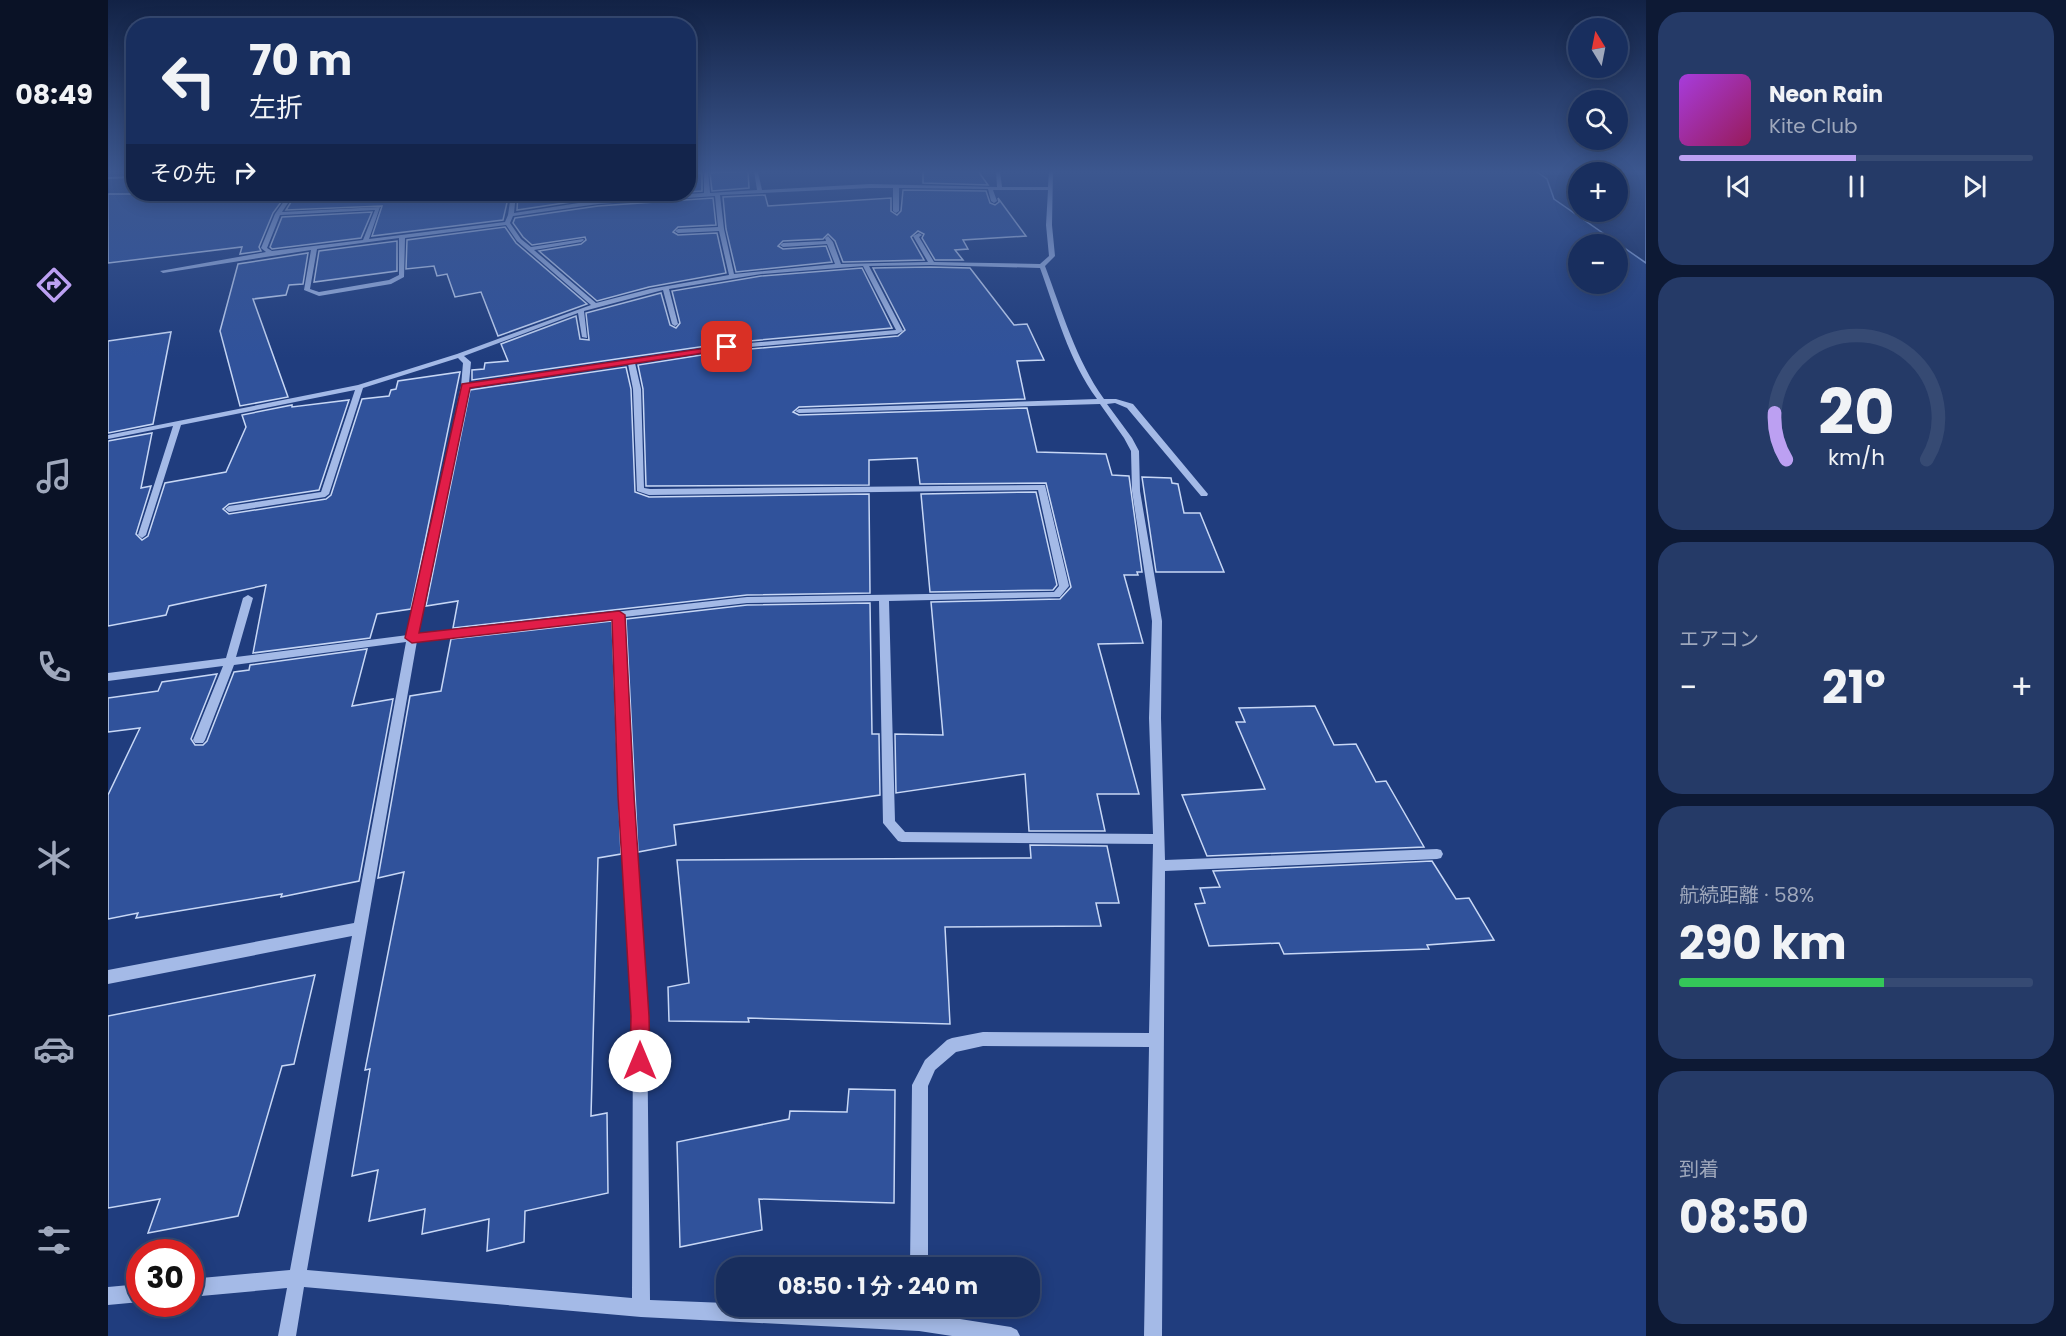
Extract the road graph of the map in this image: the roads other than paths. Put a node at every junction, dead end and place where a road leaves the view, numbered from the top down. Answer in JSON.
{"nodes":[{"id":1,"x":270,"y":233,"type":"edge"},
{"id":2,"x":368,"y":233,"type":"edge"},
{"id":3,"x":429,"y":233,"type":"edge"},
{"id":4,"x":514,"y":233,"type":"edge"},
{"id":5,"x":722,"y":233,"type":"edge"},
{"id":6,"x":1049,"y":233,"type":"edge"},
{"id":7,"x":919,"y":235,"type":"dead end"},
{"id":8,"x":402,"y":237,"type":"junction"},
{"id":9,"x":581,"y":240,"type":"dead end"},
{"id":10,"x":365,"y":241,"type":"junction"},
{"id":11,"x":783,"y":245,"type":"dead end"},
{"id":12,"x":314,"y":248,"type":"junction"},
{"id":13,"x":530,"y":249,"type":"junction"},
{"id":14,"x":271,"y":253,"type":"junction"},
{"id":15,"x":931,"y":262,"type":"junction"},
{"id":16,"x":840,"y":266,"type":"junction"},
{"id":17,"x":866,"y":266,"type":"junction"},
{"id":18,"x":1042,"y":266,"type":"junction"},
{"id":19,"x":163,"y":271,"type":"dead end"},
{"id":20,"x":732,"y":277,"type":"junction"},
{"id":21,"x":666,"y":288,"type":"junction"},
{"id":22,"x":595,"y":306,"type":"junction"},
{"id":23,"x":581,"y":310,"type":"junction"},
{"id":24,"x":675,"y":324,"type":"dead end"},
{"id":25,"x":585,"y":337,"type":"dead end"},
{"id":26,"x":459,"y":355,"type":"junction"},
{"id":27,"x":631,"y":360,"type":"junction"},
{"id":28,"x":465,"y":386,"type":"junction"},
{"id":29,"x":360,"y":387,"type":"junction"},
{"id":30,"x":1101,"y":401,"type":"junction"},
{"id":31,"x":799,"y":411,"type":"dead end"},
{"id":32,"x":178,"y":423,"type":"junction"},
{"id":33,"x":108,"y":437,"type":"edge"},
{"id":34,"x":1204,"y":494,"type":"dead end"},
{"id":35,"x":229,"y":509,"type":"dead end"},
{"id":36,"x":142,"y":535,"type":"dead end"},
{"id":37,"x":248,"y":598,"type":"dead end"},
{"id":38,"x":884,"y":600,"type":"junction"},
{"id":39,"x":619,"y":615,"type":"junction"},
{"id":40,"x":412,"y":638,"type":"junction"},
{"id":41,"x":230,"y":661,"type":"junction"},
{"id":42,"x":108,"y":677,"type":"edge"},
{"id":43,"x":199,"y":740,"type":"dead end"},
{"id":44,"x":1159,"y":839,"type":"junction"},
{"id":45,"x":1437,"y":854,"type":"dead end"},
{"id":46,"x":1159,"y":866,"type":"junction"},
{"id":47,"x":361,"y":928,"type":"junction"},
{"id":48,"x":108,"y":977,"type":"edge"},
{"id":49,"x":1157,"y":1040,"type":"junction"},
{"id":50,"x":919,"y":1257,"type":"edge"},
{"id":51,"x":297,"y":1278,"type":"junction"},
{"id":52,"x":204,"y":1287,"type":"edge"},
{"id":53,"x":126,"y":1294,"type":"edge"},
{"id":54,"x":108,"y":1296,"type":"edge"},
{"id":55,"x":641,"y":1308,"type":"junction"},
{"id":56,"x":716,"y":1310,"type":"edge"},
{"id":57,"x":932,"y":1317,"type":"edge"},
{"id":58,"x":287,"y":1336,"type":"edge"},
{"id":59,"x":1011,"y":1336,"type":"edge"},
{"id":60,"x":1153,"y":1336,"type":"edge"}],
"edges":[{"from":1,"to":14,"type":"street"},
{"from":2,"to":10,"type":"street"},
{"from":3,"to":8,"type":"street"},
{"from":4,"to":13,"type":"street"},
{"from":5,"to":20,"type":"street"},
{"from":6,"to":18,"type":"street"},
{"from":7,"to":15,"type":"street"},
{"from":8,"to":10,"type":"street"},
{"from":8,"to":12,"type":"street"},
{"from":9,"to":13,"type":"street"},
{"from":10,"to":12,"type":"street"},
{"from":11,"to":16,"type":"street"},
{"from":12,"to":14,"type":"street"},
{"from":13,"to":22,"type":"street"},
{"from":14,"to":19,"type":"street"},
{"from":15,"to":17,"type":"street"},
{"from":15,"to":18,"type":"street"},
{"from":16,"to":17,"type":"street"},
{"from":16,"to":20,"type":"street"},
{"from":17,"to":27,"type":"street"},
{"from":18,"to":30,"type":"street"},
{"from":20,"to":21,"type":"street"},
{"from":21,"to":22,"type":"street"},
{"from":21,"to":24,"type":"street"},
{"from":22,"to":23,"type":"street"},
{"from":23,"to":25,"type":"street"},
{"from":23,"to":26,"type":"street"},
{"from":26,"to":28,"type":"street"},
{"from":26,"to":29,"type":"street"},
{"from":27,"to":28,"type":"street"},
{"from":27,"to":38,"type":"street"},
{"from":28,"to":40,"type":"street"},
{"from":29,"to":32,"type":"street"},
{"from":29,"to":35,"type":"street"},
{"from":30,"to":31,"type":"street"},
{"from":30,"to":34,"type":"street"},
{"from":30,"to":44,"type":"street"},
{"from":32,"to":33,"type":"street"},
{"from":32,"to":36,"type":"street"},
{"from":37,"to":41,"type":"street"},
{"from":38,"to":39,"type":"street"},
{"from":38,"to":44,"type":"street"},
{"from":39,"to":40,"type":"street"},
{"from":39,"to":55,"type":"street"},
{"from":40,"to":41,"type":"street"},
{"from":40,"to":47,"type":"street"},
{"from":41,"to":42,"type":"street"},
{"from":41,"to":43,"type":"street"},
{"from":44,"to":46,"type":"street"},
{"from":45,"to":46,"type":"street"},
{"from":46,"to":49,"type":"street"},
{"from":47,"to":48,"type":"street"},
{"from":47,"to":51,"type":"street"},
{"from":49,"to":50,"type":"street"},
{"from":49,"to":60,"type":"street"},
{"from":51,"to":52,"type":"street"},
{"from":51,"to":55,"type":"street"},
{"from":51,"to":58,"type":"street"},
{"from":53,"to":54,"type":"street"},
{"from":55,"to":56,"type":"street"},
{"from":57,"to":59,"type":"street"}]}
